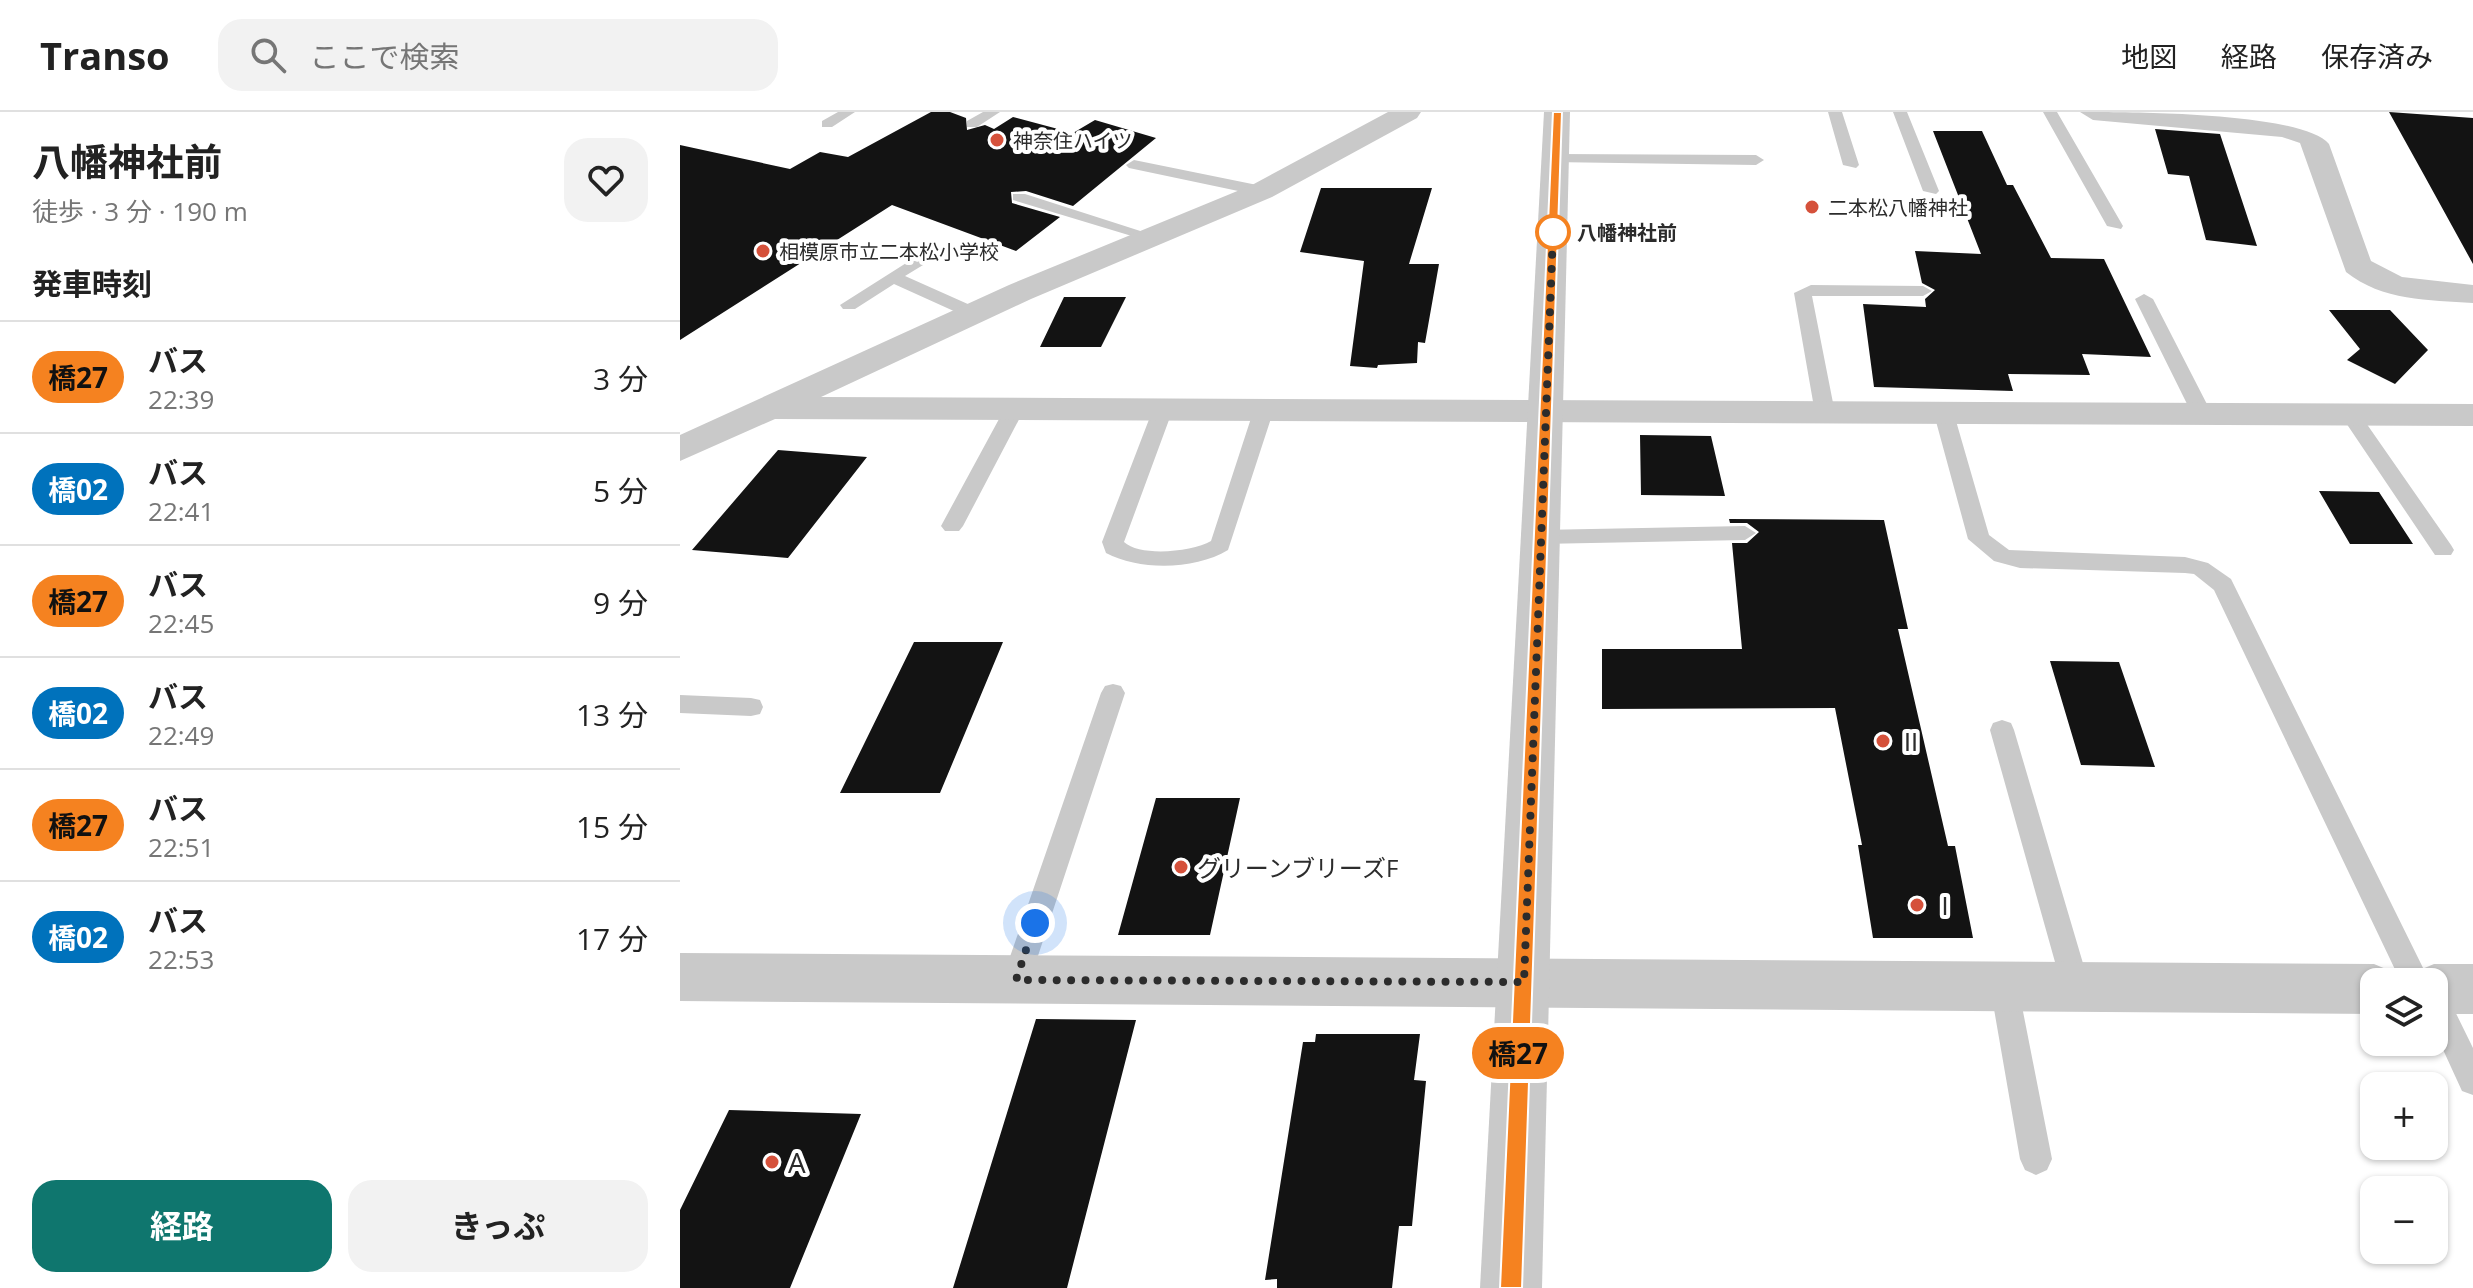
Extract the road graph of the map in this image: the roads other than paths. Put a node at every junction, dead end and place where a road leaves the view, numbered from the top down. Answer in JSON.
{"nodes":[{"id":1,"x":848,"y":112,"type":"edge"},
{"id":2,"x":993,"y":112,"type":"edge"},
{"id":3,"x":1557,"y":112,"type":"edge"},
{"id":4,"x":1835,"y":112,"type":"edge"},
{"id":5,"x":1900,"y":112,"type":"edge"},
{"id":6,"x":2050,"y":112,"type":"edge"},
{"id":7,"x":2093,"y":112,"type":"edge"},
{"id":8,"x":1395,"y":114,"type":"edge"},
{"id":9,"x":2146,"y":114,"type":"edge"},
{"id":10,"x":827,"y":124,"type":"dead end"},
{"id":11,"x":972,"y":124,"type":"dead end"},
{"id":12,"x":1556,"y":159,"type":"junction"},
{"id":13,"x":1756,"y":160,"type":"dead end"},
{"id":14,"x":1134,"y":165,"type":"dead end"},
{"id":15,"x":1851,"y":165,"type":"dead end"},
{"id":16,"x":1262,"y":191,"type":"junction"},
{"id":17,"x":1931,"y":191,"type":"dead end"},
{"id":18,"x":1019,"y":197,"type":"dead end"},
{"id":19,"x":2115,"y":226,"type":"dead end"},
{"id":20,"x":1151,"y":237,"type":"junction"},
{"id":21,"x":922,"y":258,"type":"dead end"},
{"id":22,"x":893,"y":277,"type":"junction"},
{"id":23,"x":1923,"y":291,"type":"dead end"},
{"id":24,"x":2473,"y":294,"type":"edge"},
{"id":25,"x":2144,"y":299,"type":"dead end"},
{"id":26,"x":849,"y":305,"type":"dead end"},
{"id":27,"x":973,"y":313,"type":"junction"},
{"id":28,"x":764,"y":408,"type":"junction"},
{"id":29,"x":1015,"y":408,"type":"junction"},
{"id":30,"x":1163,"y":409,"type":"junction"},
{"id":31,"x":1264,"y":409,"type":"junction"},
{"id":32,"x":1545,"y":411,"type":"junction"},
{"id":33,"x":1825,"y":413,"type":"junction"},
{"id":34,"x":1944,"y":414,"type":"junction"},
{"id":35,"x":2202,"y":414,"type":"junction"},
{"id":36,"x":2350,"y":414,"type":"junction"},
{"id":37,"x":2473,"y":415,"type":"edge"},
{"id":38,"x":680,"y":449,"type":"edge"},
{"id":39,"x":952,"y":526,"type":"dead end"},
{"id":40,"x":1745,"y":533,"type":"dead end"},
{"id":41,"x":1540,"y":537,"type":"junction"},
{"id":42,"x":2443,"y":550,"type":"dead end"},
{"id":43,"x":1113,"y":693,"type":"dead end"},
{"id":44,"x":680,"y":704,"type":"edge"},
{"id":45,"x":751,"y":707,"type":"dead end"},
{"id":46,"x":2002,"y":730,"type":"dead end"},
{"id":47,"x":2409,"y":968,"type":"edge"},
{"id":48,"x":680,"y":977,"type":"edge"},
{"id":49,"x":1016,"y":980,"type":"junction"},
{"id":50,"x":1524,"y":982,"type":"junction"},
{"id":51,"x":2004,"y":986,"type":"junction"},
{"id":52,"x":2076,"y":987,"type":"junction"},
{"id":53,"x":2360,"y":989,"type":"edge"},
{"id":54,"x":2448,"y":989,"type":"edge"},
{"id":55,"x":2473,"y":989,"type":"edge"},
{"id":56,"x":2448,"y":1028,"type":"edge"},
{"id":57,"x":2473,"y":1080,"type":"edge"},
{"id":58,"x":2036,"y":1159,"type":"dead end"},
{"id":59,"x":1511,"y":1288,"type":"edge"}],
"edges":[{"from":1,"to":10,"type":"lane"},
{"from":2,"to":11,"type":"lane"},
{"from":3,"to":12,"type":"street"},
{"from":4,"to":15,"type":"lane"},
{"from":5,"to":17,"type":"lane"},
{"from":6,"to":19,"type":"lane"},
{"from":7,"to":9,"type":"street"},
{"from":8,"to":16,"type":"street"},
{"from":9,"to":24,"type":"street"},
{"from":12,"to":13,"type":"lane"},
{"from":12,"to":32,"type":"street"},
{"from":14,"to":16,"type":"lane"},
{"from":16,"to":20,"type":"street"},
{"from":18,"to":20,"type":"lane"},
{"from":20,"to":27,"type":"street"},
{"from":21,"to":22,"type":"lane"},
{"from":22,"to":26,"type":"lane"},
{"from":22,"to":27,"type":"lane"},
{"from":23,"to":33,"type":"lane"},
{"from":25,"to":35,"type":"lane"},
{"from":27,"to":28,"type":"street"},
{"from":28,"to":29,"type":"street"},
{"from":28,"to":38,"type":"street"},
{"from":29,"to":30,"type":"street"},
{"from":29,"to":39,"type":"lane"},
{"from":30,"to":31,"type":"street"},
{"from":30,"to":31,"type":"lane"},
{"from":31,"to":32,"type":"street"},
{"from":32,"to":33,"type":"street"},
{"from":32,"to":41,"type":"street"},
{"from":33,"to":34,"type":"street"},
{"from":34,"to":35,"type":"street"},
{"from":34,"to":47,"type":"lane"},
{"from":35,"to":36,"type":"street"},
{"from":36,"to":37,"type":"street"},
{"from":36,"to":42,"type":"lane"},
{"from":40,"to":41,"type":"lane"},
{"from":41,"to":50,"type":"street"},
{"from":43,"to":49,"type":"lane"},
{"from":44,"to":45,"type":"lane"},
{"from":46,"to":52,"type":"lane"},
{"from":48,"to":49,"type":"street"},
{"from":49,"to":50,"type":"street"},
{"from":50,"to":51,"type":"street"},
{"from":50,"to":59,"type":"street"},
{"from":51,"to":52,"type":"street"},
{"from":51,"to":58,"type":"lane"},
{"from":52,"to":53,"type":"street"},
{"from":54,"to":55,"type":"street"},
{"from":56,"to":57,"type":"lane"}]}
